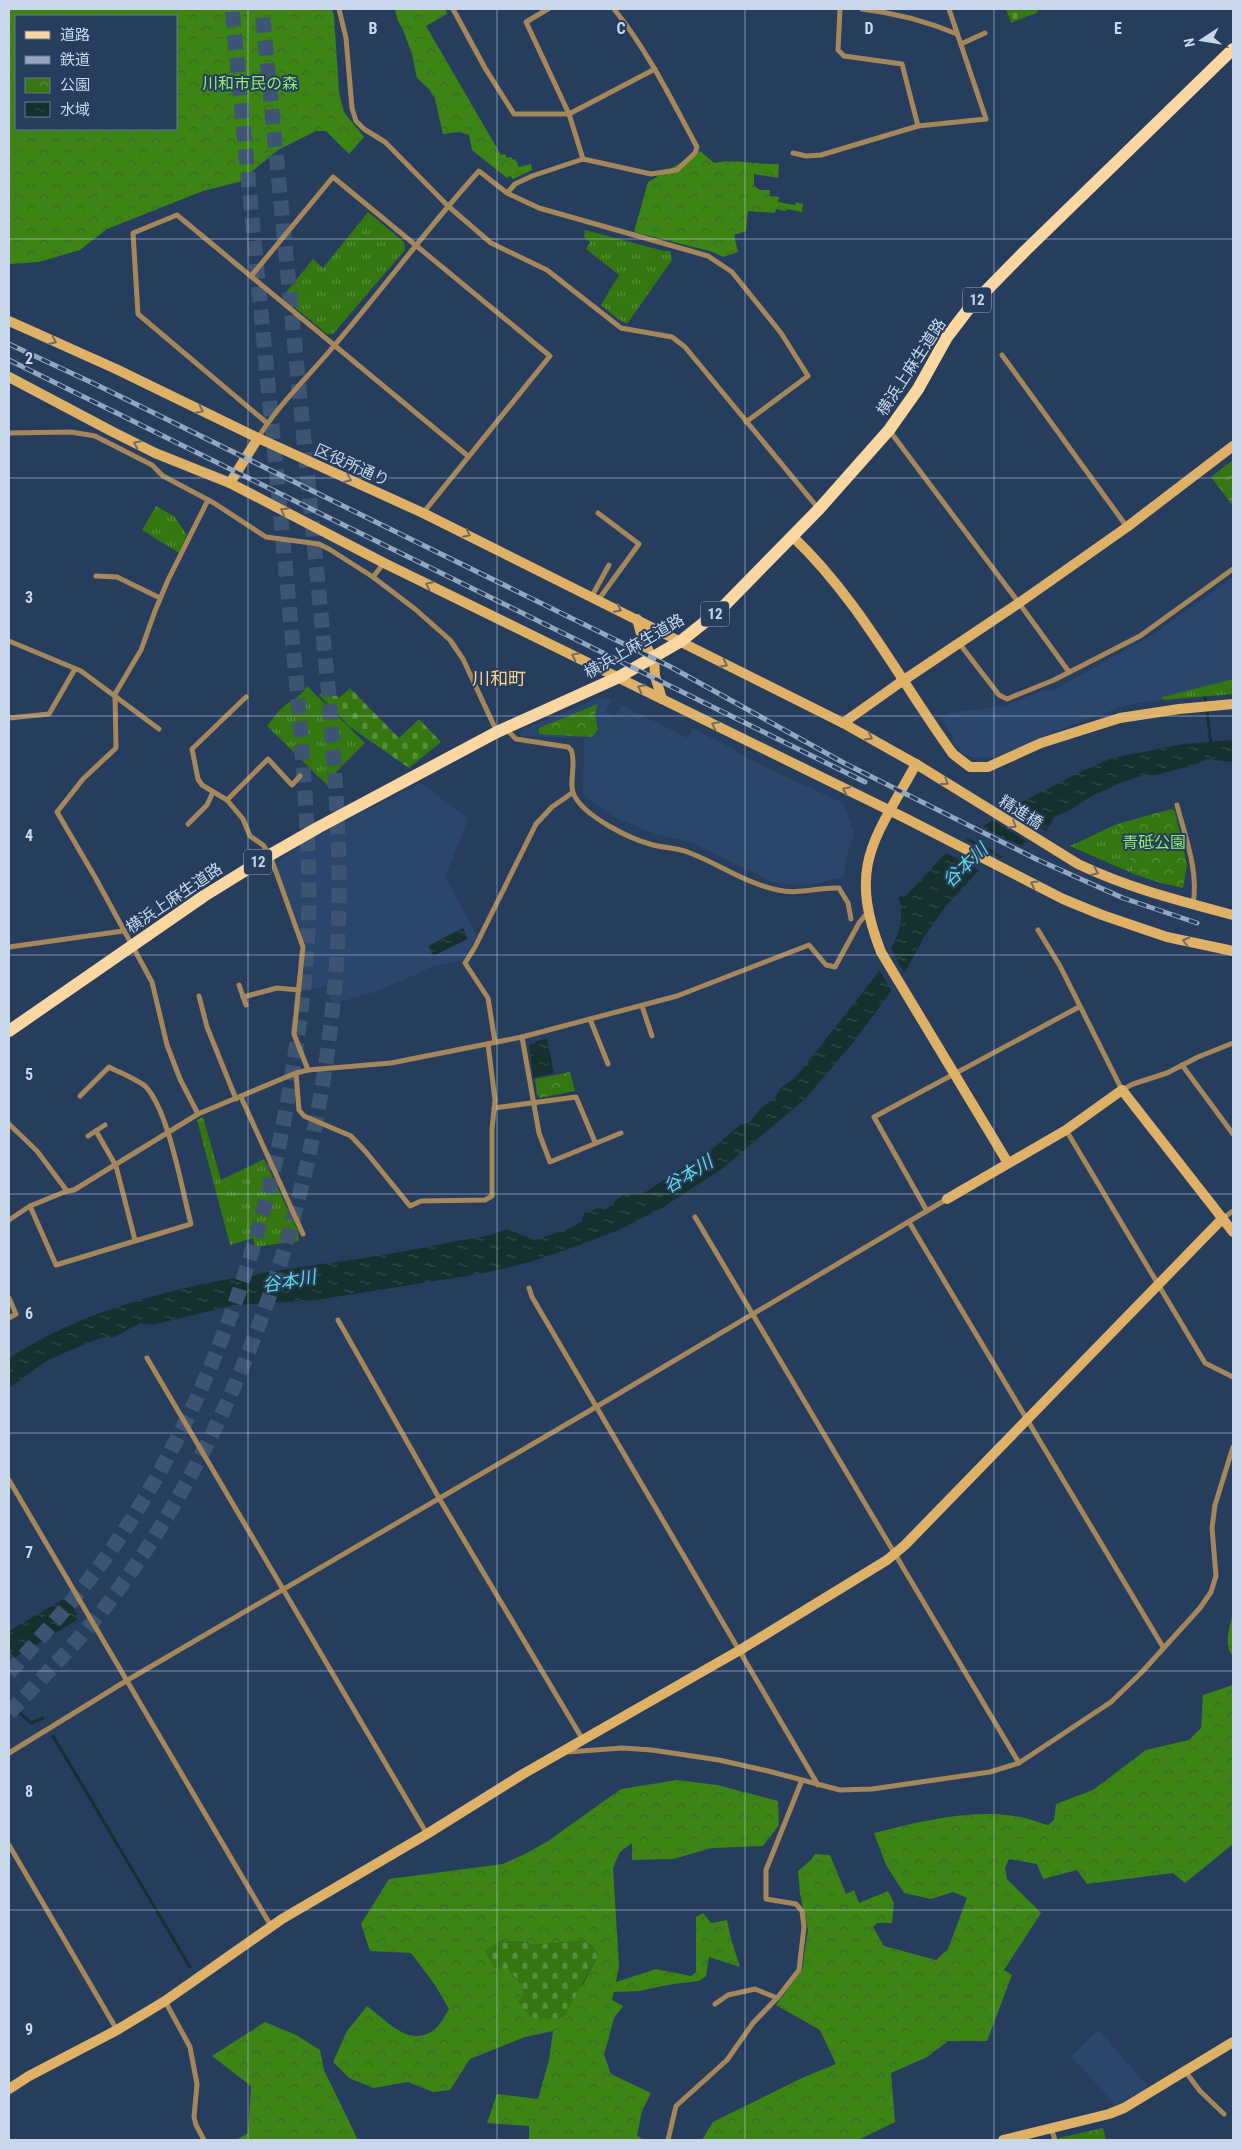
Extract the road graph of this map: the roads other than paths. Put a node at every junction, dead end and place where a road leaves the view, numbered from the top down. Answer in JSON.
{"nodes":[{"id":1,"x":339,"y":9,"type":"edge"},
{"id":2,"x":453,"y":9,"type":"edge"},
{"id":3,"x":548,"y":9,"type":"edge"},
{"id":4,"x":614,"y":9,"type":"edge"},
{"id":5,"x":840,"y":9,"type":"edge"},
{"id":6,"x":862,"y":9,"type":"edge"},
{"id":7,"x":949,"y":9,"type":"edge"},
{"id":8,"x":890,"y":11,"type":"edge"},
{"id":9,"x":985,"y":33,"type":"dead end"},
{"id":10,"x":957,"y":34,"type":"junction"},
{"id":11,"x":961,"y":44,"type":"junction"},
{"id":12,"x":1233,"y":49,"type":"edge"},
{"id":13,"x":655,"y":69,"type":"junction"},
{"id":14,"x":569,"y":114,"type":"junction"},
{"id":15,"x":918,"y":126,"type":"junction"},
{"id":16,"x":793,"y":153,"type":"dead end"},
{"id":17,"x":583,"y":159,"type":"junction"},
{"id":18,"x":508,"y":193,"type":"junction"},
{"id":19,"x":448,"y":206,"type":"junction"},
{"id":20,"x":416,"y":245,"type":"junction"},
{"id":21,"x":252,"y":275,"type":"junction"},
{"id":22,"x":9,"y":321,"type":"edge"},
{"id":23,"x":334,"y":346,"type":"junction"},
{"id":24,"x":1002,"y":355,"type":"dead end"},
{"id":25,"x":9,"y":377,"type":"edge"},
{"id":26,"x":746,"y":422,"type":"junction"},
{"id":27,"x":267,"y":423,"type":"junction"},
{"id":28,"x":889,"y":430,"type":"junction"},
{"id":29,"x":9,"y":433,"type":"edge"},
{"id":30,"x":258,"y":438,"type":"junction"},
{"id":31,"x":1233,"y":446,"type":"edge"},
{"id":32,"x":155,"y":453,"type":"junction"},
{"id":33,"x":468,"y":456,"type":"junction"},
{"id":34,"x":152,"y":464,"type":"junction"},
{"id":35,"x":230,"y":483,"type":"junction"},
{"id":36,"x":208,"y":500,"type":"junction"},
{"id":37,"x":818,"y":509,"type":"junction"},
{"id":38,"x":423,"y":512,"type":"junction"},
{"id":39,"x":598,"y":513,"type":"dead end"},
{"id":40,"x":1127,"y":527,"type":"junction"},
{"id":41,"x":792,"y":536,"type":"junction"},
{"id":42,"x":384,"y":563,"type":"junction"},
{"id":43,"x":609,"y":565,"type":"dead end"},
{"id":44,"x":1233,"y":569,"type":"edge"},
{"id":45,"x":96,"y":576,"type":"dead end"},
{"id":46,"x":373,"y":577,"type":"junction"},
{"id":47,"x":160,"y":598,"type":"junction"},
{"id":48,"x":596,"y":598,"type":"junction"},
{"id":49,"x":1020,"y":603,"type":"junction"},
{"id":50,"x":637,"y":619,"type":"junction"},
{"id":51,"x":9,"y":641,"type":"edge"},
{"id":52,"x":681,"y":641,"type":"junction"},
{"id":53,"x":959,"y":643,"type":"junction"},
{"id":54,"x":653,"y":658,"type":"junction"},
{"id":55,"x":75,"y":669,"type":"junction"},
{"id":56,"x":1069,"y":672,"type":"junction"},
{"id":57,"x":619,"y":677,"type":"junction"},
{"id":58,"x":904,"y":681,"type":"junction"},
{"id":59,"x":115,"y":694,"type":"junction"},
{"id":60,"x":246,"y":697,"type":"dead end"},
{"id":61,"x":662,"y":699,"type":"junction"},
{"id":62,"x":1233,"y":704,"type":"edge"},
{"id":63,"x":9,"y":718,"type":"edge"},
{"id":64,"x":843,"y":723,"type":"junction"},
{"id":65,"x":159,"y":729,"type":"dead end"},
{"id":66,"x":501,"y":730,"type":"junction"},
{"id":67,"x":916,"y":764,"type":"junction"},
{"id":68,"x":300,"y":776,"type":"dead end"},
{"id":69,"x":214,"y":792,"type":"junction"},
{"id":70,"x":572,"y":793,"type":"junction"},
{"id":71,"x":228,"y":800,"type":"junction"},
{"id":72,"x":1178,"y":805,"type":"dead end"},
{"id":73,"x":890,"y":811,"type":"junction"},
{"id":74,"x":188,"y":824,"type":"dead end"},
{"id":75,"x":270,"y":855,"type":"junction"},
{"id":76,"x":1193,"y":904,"type":"junction"},
{"id":77,"x":868,"y":915,"type":"junction"},
{"id":78,"x":1233,"y":915,"type":"edge"},
{"id":79,"x":851,"y":919,"type":"dead end"},
{"id":80,"x":1038,"y":930,"type":"dead end"},
{"id":81,"x":123,"y":931,"type":"junction"},
{"id":82,"x":133,"y":945,"type":"junction"},
{"id":83,"x":9,"y":947,"type":"edge"},
{"id":84,"x":1233,"y":951,"type":"edge"},
{"id":85,"x":239,"y":985,"type":"dead end"},
{"id":86,"x":299,"y":990,"type":"junction"},
{"id":87,"x":199,"y":996,"type":"dead end"},
{"id":88,"x":243,"y":997,"type":"junction"},
{"id":89,"x":246,"y":1005,"type":"dead end"},
{"id":90,"x":642,"y":1006,"type":"junction"},
{"id":91,"x":1079,"y":1007,"type":"junction"},
{"id":92,"x":590,"y":1019,"type":"junction"},
{"id":93,"x":9,"y":1031,"type":"edge"},
{"id":94,"x":652,"y":1036,"type":"dead end"},
{"id":95,"x":522,"y":1037,"type":"junction"},
{"id":96,"x":495,"y":1042,"type":"junction"},
{"id":97,"x":488,"y":1044,"type":"junction"},
{"id":98,"x":1233,"y":1044,"type":"edge"},
{"id":99,"x":608,"y":1064,"type":"dead end"},
{"id":100,"x":1182,"y":1065,"type":"junction"},
{"id":101,"x":308,"y":1070,"type":"junction"},
{"id":102,"x":296,"y":1073,"type":"junction"},
{"id":103,"x":953,"y":1074,"type":"junction"},
{"id":104,"x":1122,"y":1090,"type":"junction"},
{"id":105,"x":80,"y":1096,"type":"dead end"},
{"id":106,"x":239,"y":1098,"type":"junction"},
{"id":107,"x":534,"y":1102,"type":"junction"},
{"id":108,"x":494,"y":1108,"type":"junction"},
{"id":109,"x":198,"y":1114,"type":"junction"},
{"id":110,"x":9,"y":1124,"type":"edge"},
{"id":111,"x":105,"y":1125,"type":"dead end"},
{"id":112,"x":1066,"y":1130,"type":"junction"},
{"id":113,"x":96,"y":1132,"type":"junction"},
{"id":114,"x":168,"y":1132,"type":"junction"},
{"id":115,"x":621,"y":1133,"type":"dead end"},
{"id":116,"x":1233,"y":1134,"type":"edge"},
{"id":117,"x":88,"y":1136,"type":"dead end"},
{"id":118,"x":594,"y":1142,"type":"junction"},
{"id":119,"x":1008,"y":1163,"type":"junction"},
{"id":120,"x":116,"y":1166,"type":"junction"},
{"id":121,"x":67,"y":1191,"type":"junction"},
{"id":122,"x":947,"y":1199,"type":"joint"},
{"id":123,"x":30,"y":1206,"type":"junction"},
{"id":124,"x":927,"y":1211,"type":"junction"},
{"id":125,"x":1233,"y":1211,"type":"edge"},
{"id":126,"x":695,"y":1217,"type":"dead end"},
{"id":127,"x":1222,"y":1218,"type":"junction"},
{"id":128,"x":9,"y":1220,"type":"edge"},
{"id":129,"x":909,"y":1222,"type":"junction"},
{"id":130,"x":1233,"y":1232,"type":"edge"},
{"id":131,"x":304,"y":1234,"type":"dead end"},
{"id":132,"x":135,"y":1240,"type":"junction"},
{"id":133,"x":1158,"y":1284,"type":"junction"},
{"id":134,"x":529,"y":1288,"type":"dead end"},
{"id":135,"x":9,"y":1298,"type":"edge"},
{"id":136,"x":752,"y":1313,"type":"junction"},
{"id":137,"x":9,"y":1318,"type":"edge"},
{"id":138,"x":338,"y":1320,"type":"dead end"},
{"id":139,"x":147,"y":1358,"type":"dead end"},
{"id":140,"x":1233,"y":1377,"type":"edge"},
{"id":141,"x":596,"y":1407,"type":"junction"},
{"id":142,"x":1026,"y":1418,"type":"junction"},
{"id":143,"x":1233,"y":1448,"type":"edge"},
{"id":144,"x":9,"y":1480,"type":"edge"},
{"id":145,"x":439,"y":1498,"type":"junction"},
{"id":146,"x":896,"y":1553,"type":"junction"},
{"id":147,"x":283,"y":1590,"type":"junction"},
{"id":148,"x":1163,"y":1648,"type":"junction"},
{"id":149,"x":740,"y":1650,"type":"junction"},
{"id":150,"x":126,"y":1681,"type":"junction"},
{"id":151,"x":583,"y":1740,"type":"junction"},
{"id":152,"x":565,"y":1752,"type":"junction"},
{"id":153,"x":9,"y":1753,"type":"edge"},
{"id":154,"x":1019,"y":1763,"type":"junction"},
{"id":155,"x":802,"y":1780,"type":"junction"},
{"id":156,"x":819,"y":1785,"type":"junction"},
{"id":157,"x":427,"y":1834,"type":"junction"},
{"id":158,"x":9,"y":1845,"type":"edge"},
{"id":159,"x":271,"y":1926,"type":"junction"},
{"id":160,"x":777,"y":1998,"type":"junction"},
{"id":161,"x":165,"y":2002,"type":"junction"},
{"id":162,"x":715,"y":2004,"type":"dead end"},
{"id":163,"x":118,"y":2030,"type":"junction"},
{"id":164,"x":1233,"y":2042,"type":"edge"},
{"id":165,"x":1185,"y":2071,"type":"junction"},
{"id":166,"x":9,"y":2090,"type":"edge"},
{"id":167,"x":1224,"y":2114,"type":"dead end"},
{"id":168,"x":1051,"y":2128,"type":"junction"},
{"id":169,"x":204,"y":2140,"type":"edge"},
{"id":170,"x":668,"y":2140,"type":"edge"},
{"id":171,"x":1003,"y":2140,"type":"edge"},
{"id":172,"x":1055,"y":2140,"type":"edge"}],
"edges":[{"from":1,"to":19,"type":"street"},
{"from":2,"to":14,"type":"street"},
{"from":3,"to":14,"type":"street"},
{"from":4,"to":13,"type":"street"},
{"from":5,"to":15,"type":"street"},
{"from":6,"to":8,"type":"street"},
{"from":7,"to":10,"type":"street"},
{"from":8,"to":10,"type":"street"},
{"from":9,"to":11,"type":"street"},
{"from":10,"to":11,"type":"street"},
{"from":11,"to":15,"type":"street"},
{"from":12,"to":28,"type":"main road","name":"横浜上麻生道路","number":"12"},
{"from":13,"to":14,"type":"street"},
{"from":13,"to":17,"type":"street"},
{"from":14,"to":17,"type":"street"},
{"from":15,"to":16,"type":"street"},
{"from":17,"to":18,"type":"street"},
{"from":18,"to":19,"type":"street"},
{"from":18,"to":26,"type":"street"},
{"from":19,"to":20,"type":"street"},
{"from":19,"to":26,"type":"street"},
{"from":20,"to":21,"type":"street"},
{"from":20,"to":23,"type":"street"},
{"from":20,"to":33,"type":"street"},
{"from":21,"to":23,"type":"street"},
{"from":21,"to":27,"type":"street"},
{"from":22,"to":30,"type":"street","name":"区役所通り","one_way":true},
{"from":23,"to":27,"type":"street"},
{"from":23,"to":33,"type":"street"},
{"from":24,"to":40,"type":"street"},
{"from":32,"to":25,"type":"street","one_way":true},
{"from":26,"to":37,"type":"street"},
{"from":27,"to":30,"type":"street"},
{"from":28,"to":37,"type":"main road","name":"横浜上麻生道路","number":"12"},
{"from":28,"to":49,"type":"street"},
{"from":29,"to":34,"type":"street"},
{"from":30,"to":35,"type":"street"},
{"from":30,"to":38,"type":"street","name":"区役所通り","one_way":true},
{"from":31,"to":40,"type":"street"},
{"from":32,"to":34,"type":"street"},
{"from":32,"to":35,"type":"street"},
{"from":33,"to":38,"type":"street"},
{"from":34,"to":36,"type":"street"},
{"from":42,"to":35,"type":"street","one_way":true},
{"from":36,"to":46,"type":"street"},
{"from":36,"to":47,"type":"street"},
{"from":37,"to":41,"type":"main road","name":"横浜上麻生道路","number":"12"},
{"from":38,"to":48,"type":"street","name":"区役所通り","one_way":true},
{"from":39,"to":48,"type":"street"},
{"from":40,"to":49,"type":"street"},
{"from":41,"to":52,"type":"main road","name":"横浜上麻生道路","number":"12"},
{"from":41,"to":58,"type":"street"},
{"from":42,"to":46,"type":"street"},
{"from":57,"to":42,"type":"street","one_way":true},
{"from":43,"to":48,"type":"street"},
{"from":44,"to":56,"type":"street"},
{"from":45,"to":47,"type":"street"},
{"from":46,"to":66,"type":"street"},
{"from":47,"to":59,"type":"street"},
{"from":48,"to":50,"type":"street","name":"区役所通り","one_way":true},
{"from":49,"to":53,"type":"street"},
{"from":49,"to":56,"type":"street"},
{"from":50,"to":52,"type":"street","name":"区役所通り"},
{"from":50,"to":54,"type":"street"},
{"from":51,"to":55,"type":"street"},
{"from":52,"to":54,"type":"main road","name":"横浜上麻生道路","number":"12"},
{"from":52,"to":64,"type":"street","name":"区役所通り","one_way":true},
{"from":53,"to":56,"type":"street"},
{"from":53,"to":58,"type":"street"},
{"from":54,"to":57,"type":"main road","name":"横浜上麻生道路","number":"12"},
{"from":54,"to":61,"type":"street"},
{"from":55,"to":59,"type":"street"},
{"from":55,"to":63,"type":"street"},
{"from":61,"to":57,"type":"street","one_way":true},
{"from":57,"to":66,"type":"main road","name":"横浜上麻生道路","number":"12"},
{"from":58,"to":62,"type":"street"},
{"from":58,"to":64,"type":"street"},
{"from":59,"to":65,"type":"street"},
{"from":59,"to":81,"type":"street"},
{"from":60,"to":69,"type":"street"},
{"from":73,"to":61,"type":"street","one_way":true},
{"from":64,"to":67,"type":"street","name":"精進橋","one_way":true},
{"from":66,"to":70,"type":"street"},
{"from":66,"to":75,"type":"main road","name":"横浜上麻生道路","number":"12"},
{"from":67,"to":73,"type":"street"},
{"from":67,"to":76,"type":"street","name":"精進橋","one_way":true},
{"from":68,"to":71,"type":"street"},
{"from":69,"to":71,"type":"street"},
{"from":69,"to":74,"type":"street"},
{"from":70,"to":79,"type":"street"},
{"from":70,"to":96,"type":"street"},
{"from":71,"to":75,"type":"street"},
{"from":72,"to":76,"type":"street"},
{"from":73,"to":77,"type":"street"},
{"from":84,"to":73,"type":"street","one_way":true},
{"from":75,"to":82,"type":"main road","name":"横浜上麻生道路","number":"12"},
{"from":75,"to":86,"type":"street"},
{"from":76,"to":78,"type":"street","name":"精進橋"},
{"from":77,"to":90,"type":"street"},
{"from":77,"to":103,"type":"street"},
{"from":80,"to":91,"type":"street"},
{"from":81,"to":82,"type":"street"},
{"from":81,"to":83,"type":"street"},
{"from":82,"to":93,"type":"main road","name":"横浜上麻生道路","number":"12"},
{"from":82,"to":109,"type":"street"},
{"from":85,"to":88,"type":"street"},
{"from":86,"to":88,"type":"street"},
{"from":86,"to":101,"type":"street"},
{"from":87,"to":106,"type":"street"},
{"from":88,"to":89,"type":"street"},
{"from":90,"to":92,"type":"street"},
{"from":90,"to":94,"type":"street"},
{"from":91,"to":103,"type":"street"},
{"from":91,"to":104,"type":"street"},
{"from":92,"to":95,"type":"street"},
{"from":92,"to":99,"type":"street"},
{"from":95,"to":96,"type":"street"},
{"from":95,"to":107,"type":"street"},
{"from":96,"to":97,"type":"street"},
{"from":97,"to":101,"type":"street"},
{"from":97,"to":108,"type":"street"},
{"from":98,"to":100,"type":"street"},
{"from":100,"to":104,"type":"street"},
{"from":100,"to":116,"type":"street"},
{"from":101,"to":102,"type":"street"},
{"from":102,"to":106,"type":"street"},
{"from":102,"to":108,"type":"street"},
{"from":103,"to":119,"type":"street"},
{"from":103,"to":124,"type":"street"},
{"from":104,"to":112,"type":"street"},
{"from":104,"to":127,"type":"street"},
{"from":105,"to":114,"type":"street"},
{"from":106,"to":109,"type":"street"},
{"from":106,"to":131,"type":"street"},
{"from":107,"to":108,"type":"street"},
{"from":107,"to":118,"type":"street"},
{"from":107,"to":118,"type":"street"},
{"from":109,"to":114,"type":"street"},
{"from":110,"to":121,"type":"street"},
{"from":111,"to":113,"type":"street"},
{"from":112,"to":119,"type":"street"},
{"from":112,"to":133,"type":"street"},
{"from":113,"to":117,"type":"street"},
{"from":113,"to":120,"type":"street"},
{"from":114,"to":120,"type":"street"},
{"from":114,"to":132,"type":"street"},
{"from":115,"to":118,"type":"street"},
{"from":119,"to":122,"type":"street"},
{"from":120,"to":121,"type":"street"},
{"from":120,"to":132,"type":"street"},
{"from":121,"to":123,"type":"street"},
{"from":122,"to":124,"type":"street"},
{"from":123,"to":128,"type":"street"},
{"from":123,"to":132,"type":"street"},
{"from":124,"to":129,"type":"street"},
{"from":125,"to":127,"type":"street"},
{"from":126,"to":136,"type":"street"},
{"from":127,"to":130,"type":"street"},
{"from":127,"to":133,"type":"street"},
{"from":129,"to":136,"type":"street"},
{"from":129,"to":142,"type":"street"},
{"from":133,"to":140,"type":"street"},
{"from":133,"to":142,"type":"street"},
{"from":134,"to":141,"type":"street"},
{"from":135,"to":137,"type":"street"},
{"from":136,"to":141,"type":"street"},
{"from":136,"to":146,"type":"street"},
{"from":138,"to":145,"type":"street"},
{"from":139,"to":147,"type":"street"},
{"from":141,"to":145,"type":"street"},
{"from":141,"to":149,"type":"street"},
{"from":142,"to":146,"type":"street"},
{"from":142,"to":148,"type":"street"},
{"from":143,"to":148,"type":"street"},
{"from":144,"to":150,"type":"street"},
{"from":145,"to":147,"type":"street"},
{"from":145,"to":151,"type":"street"},
{"from":146,"to":149,"type":"street"},
{"from":146,"to":154,"type":"street"},
{"from":147,"to":150,"type":"street"},
{"from":147,"to":157,"type":"street"},
{"from":148,"to":154,"type":"street"},
{"from":149,"to":151,"type":"street"},
{"from":149,"to":156,"type":"street"},
{"from":150,"to":153,"type":"street"},
{"from":150,"to":159,"type":"street"},
{"from":151,"to":152,"type":"street"},
{"from":152,"to":155,"type":"street"},
{"from":152,"to":157,"type":"street"},
{"from":154,"to":156,"type":"street"},
{"from":155,"to":156,"type":"street"},
{"from":155,"to":160,"type":"street"},
{"from":157,"to":159,"type":"street"},
{"from":158,"to":163,"type":"street"},
{"from":159,"to":161,"type":"street"},
{"from":160,"to":162,"type":"street"},
{"from":160,"to":170,"type":"street"},
{"from":161,"to":163,"type":"street"},
{"from":161,"to":169,"type":"street"},
{"from":163,"to":166,"type":"street"},
{"from":164,"to":165,"type":"street"},
{"from":165,"to":167,"type":"street"},
{"from":165,"to":168,"type":"street"},
{"from":168,"to":171,"type":"street"},
{"from":168,"to":172,"type":"street"}]}
